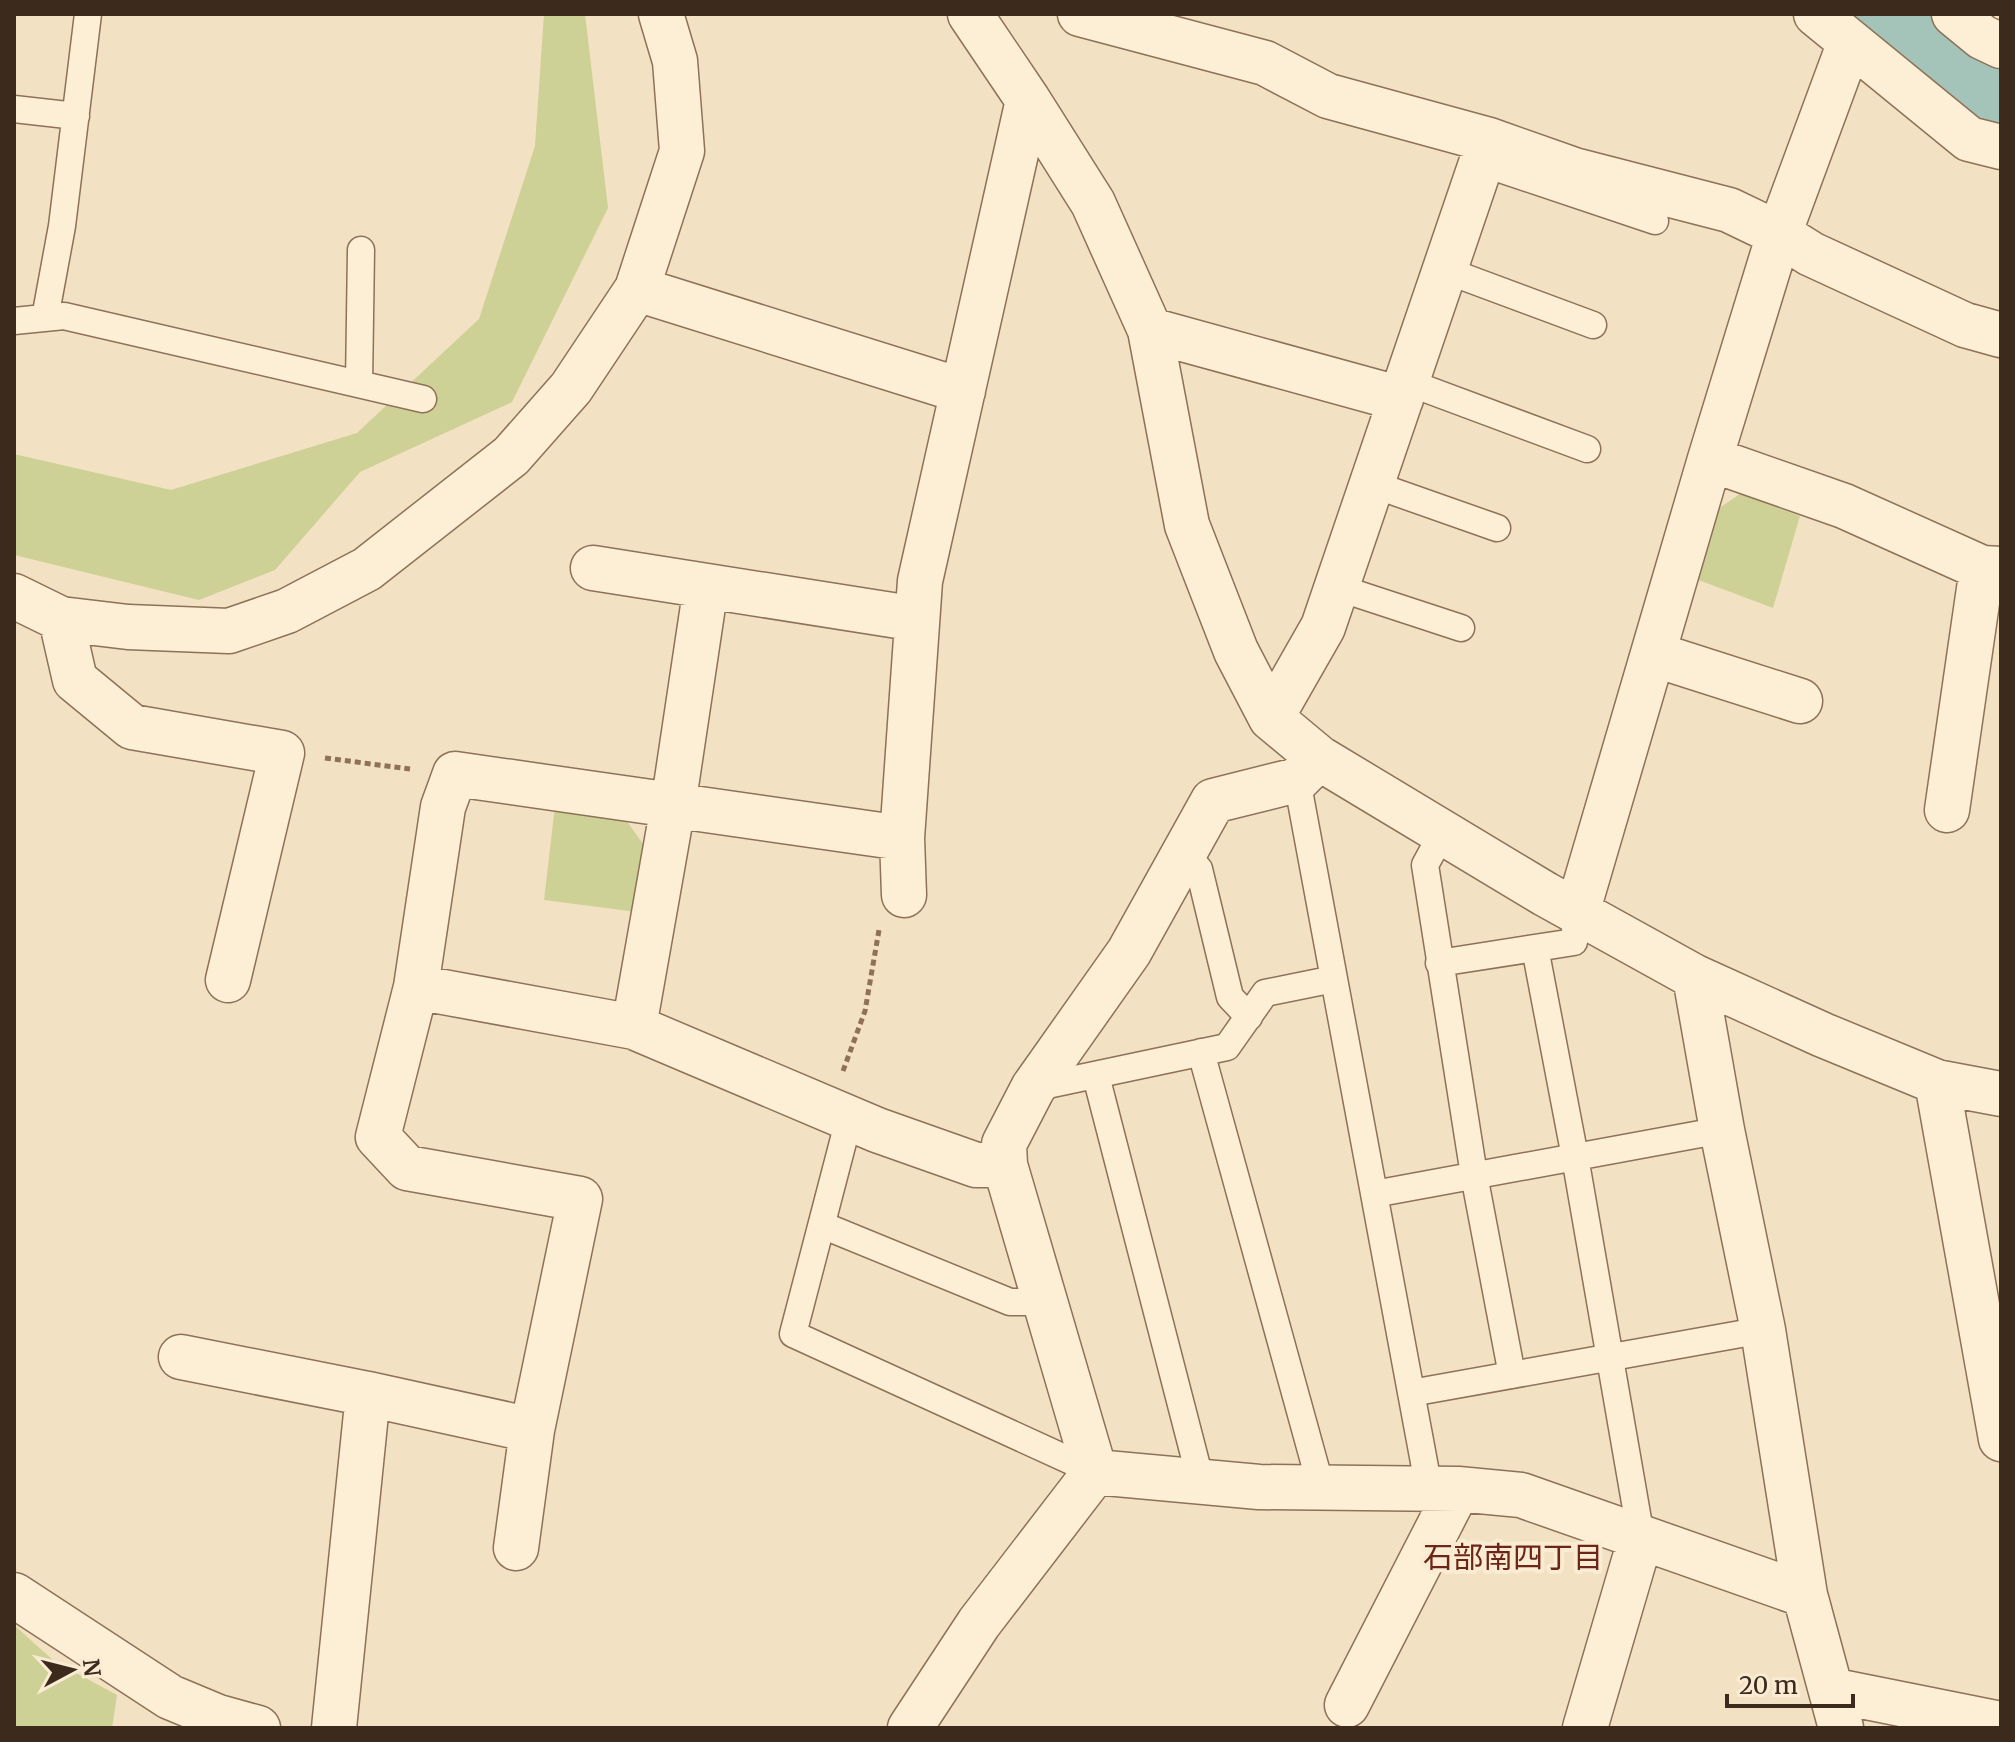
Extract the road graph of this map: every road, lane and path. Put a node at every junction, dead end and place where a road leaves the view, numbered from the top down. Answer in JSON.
{"nodes":[{"id":1,"x":88,"y":14,"type":"edge"},
{"id":2,"x":661,"y":14,"type":"edge"},
{"id":3,"x":970,"y":14,"type":"edge"},
{"id":4,"x":1080,"y":14,"type":"edge"},
{"id":5,"x":1816,"y":14,"type":"edge"},
{"id":6,"x":1954,"y":14,"type":"edge"},
{"id":7,"x":1136,"y":20,"type":"edge"},
{"id":8,"x":1850,"y":42,"type":"junction"},
{"id":9,"x":2001,"y":46,"type":"edge"},
{"id":10,"x":1028,"y":100,"type":"junction"},
{"id":11,"x":14,"y":109,"type":"edge"},
{"id":12,"x":76,"y":116,"type":"junction"},
{"id":13,"x":2001,"y":147,"type":"edge"},
{"id":14,"x":1486,"y":151,"type":"junction"},
{"id":15,"x":1655,"y":221,"type":"dead end"},
{"id":16,"x":1779,"y":234,"type":"junction"},
{"id":17,"x":361,"y":250,"type":"dead end"},
{"id":18,"x":1445,"y":270,"type":"junction"},
{"id":19,"x":637,"y":289,"type":"junction"},
{"id":20,"x":45,"y":318,"type":"junction"},
{"id":21,"x":14,"y":321,"type":"edge"},
{"id":22,"x":1593,"y":325,"type":"dead end"},
{"id":23,"x":1150,"y":330,"type":"junction"},
{"id":24,"x":2001,"y":335,"type":"edge"},
{"id":25,"x":359,"y":384,"type":"junction"},
{"id":26,"x":1404,"y":390,"type":"junction"},
{"id":27,"x":963,"y":391,"type":"junction"},
{"id":28,"x":423,"y":399,"type":"dead end"},
{"id":29,"x":1587,"y":449,"type":"dead end"},
{"id":30,"x":1710,"y":459,"type":"junction"},
{"id":31,"x":1372,"y":484,"type":"junction"},
{"id":32,"x":1497,"y":528,"type":"dead end"},
{"id":33,"x":593,"y":568,"type":"dead end"},
{"id":34,"x":1991,"y":569,"type":"edge"},
{"id":35,"x":706,"y":586,"type":"junction"},
{"id":36,"x":1336,"y":587,"type":"junction"},
{"id":37,"x":14,"y":596,"type":"edge"},
{"id":38,"x":61,"y":619,"type":"junction"},
{"id":39,"x":917,"y":619,"type":"junction"},
{"id":40,"x":1461,"y":628,"type":"dead end"},
{"id":41,"x":1653,"y":654,"type":"junction"},
{"id":42,"x":1800,"y":701,"type":"dead end"},
{"id":43,"x":1271,"y":718,"type":"junction"},
{"id":44,"x":282,"y":753,"type":"junction"},
{"id":45,"x":1308,"y":769,"type":"junction"},
{"id":46,"x":455,"y":774,"type":"junction"},
{"id":47,"x":673,"y":806,"type":"junction"},
{"id":48,"x":1947,"y":810,"type":"dead end"},
{"id":49,"x":1443,"y":832,"type":"junction"},
{"id":50,"x":902,"y":838,"type":"junction"},
{"id":51,"x":1185,"y":855,"type":"junction"},
{"id":52,"x":892,"y":906,"type":"joint"},
{"id":53,"x":1577,"y":913,"type":"junction"},
{"id":54,"x":1535,"y":948,"type":"junction"},
{"id":55,"x":1439,"y":963,"type":"junction"},
{"id":56,"x":1695,"y":977,"type":"junction"},
{"id":57,"x":1334,"y":979,"type":"junction"},
{"id":58,"x":228,"y":980,"type":"dead end"},
{"id":59,"x":416,"y":987,"type":"junction"},
{"id":60,"x":1249,"y":1017,"type":"junction"},
{"id":61,"x":634,"y":1027,"type":"junction"},
{"id":62,"x":1201,"y":1052,"type":"junction"},
{"id":63,"x":1096,"y":1076,"type":"junction"},
{"id":64,"x":1937,"y":1082,"type":"junction"},
{"id":65,"x":1033,"y":1088,"type":"junction"},
{"id":66,"x":2001,"y":1094,"type":"edge"},
{"id":67,"x":839,"y":1114,"type":"junction"},
{"id":68,"x":1722,"y":1130,"type":"junction"},
{"id":69,"x":1575,"y":1157,"type":"junction"},
{"id":70,"x":1005,"y":1165,"type":"junction"},
{"id":71,"x":1474,"y":1175,"type":"junction"},
{"id":72,"x":1374,"y":1194,"type":"junction"},
{"id":73,"x":822,"y":1225,"type":"junction"},
{"id":74,"x":1988,"y":1292,"type":"edge"},
{"id":75,"x":1047,"y":1302,"type":"junction"},
{"id":76,"x":1763,"y":1330,"type":"junction"},
{"id":77,"x":181,"y":1357,"type":"dead end"},
{"id":78,"x":1611,"y":1358,"type":"junction"},
{"id":79,"x":1512,"y":1375,"type":"junction"},
{"id":80,"x":1411,"y":1393,"type":"junction"},
{"id":81,"x":368,"y":1394,"type":"junction"},
{"id":82,"x":532,"y":1430,"type":"junction"},
{"id":83,"x":2001,"y":1439,"type":"edge"},
{"id":84,"x":1095,"y":1472,"type":"junction"},
{"id":85,"x":1201,"y":1482,"type":"junction"},
{"id":86,"x":1321,"y":1487,"type":"junction"},
{"id":87,"x":1444,"y":1489,"type":"junction"},
{"id":88,"x":1641,"y":1537,"type":"junction"},
{"id":89,"x":516,"y":1548,"type":"dead end"},
{"id":90,"x":14,"y":1595,"type":"edge"},
{"id":91,"x":1805,"y":1595,"type":"junction"},
{"id":92,"x":1347,"y":1705,"type":"dead end"},
{"id":93,"x":1836,"y":1709,"type":"edge"},
{"id":94,"x":2001,"y":1724,"type":"edge"},
{"id":95,"x":248,"y":1727,"type":"edge"},
{"id":96,"x":334,"y":1728,"type":"edge"},
{"id":97,"x":910,"y":1728,"type":"edge"},
{"id":98,"x":1585,"y":1728,"type":"edge"}],
"edges":[{"from":1,"to":12,"type":"lane"},
{"from":2,"to":19,"type":"street"},
{"from":3,"to":10,"type":"street"},
{"from":4,"to":7,"type":"street"},
{"from":5,"to":8,"type":"street"},
{"from":6,"to":9,"type":"street"},
{"from":7,"to":14,"type":"street"},
{"from":8,"to":13,"type":"street"},
{"from":8,"to":16,"type":"street"},
{"from":10,"to":23,"type":"street"},
{"from":10,"to":27,"type":"street"},
{"from":11,"to":12,"type":"lane"},
{"from":12,"to":20,"type":"lane"},
{"from":14,"to":15,"type":"lane"},
{"from":14,"to":16,"type":"street"},
{"from":14,"to":18,"type":"street"},
{"from":16,"to":24,"type":"street"},
{"from":16,"to":30,"type":"street"},
{"from":17,"to":25,"type":"lane"},
{"from":18,"to":22,"type":"lane"},
{"from":18,"to":26,"type":"street"},
{"from":19,"to":27,"type":"street"},
{"from":19,"to":38,"type":"street"},
{"from":20,"to":21,"type":"lane"},
{"from":20,"to":25,"type":"lane"},
{"from":23,"to":26,"type":"street"},
{"from":23,"to":43,"type":"street"},
{"from":25,"to":28,"type":"lane"},
{"from":26,"to":29,"type":"lane"},
{"from":26,"to":31,"type":"street"},
{"from":27,"to":39,"type":"street"},
{"from":30,"to":34,"type":"street"},
{"from":30,"to":41,"type":"street"},
{"from":31,"to":32,"type":"lane"},
{"from":31,"to":36,"type":"street"},
{"from":33,"to":35,"type":"street"},
{"from":34,"to":48,"type":"street"},
{"from":35,"to":39,"type":"street"},
{"from":35,"to":47,"type":"street"},
{"from":36,"to":40,"type":"lane"},
{"from":36,"to":43,"type":"street"},
{"from":37,"to":38,"type":"street"},
{"from":38,"to":44,"type":"street"},
{"from":39,"to":50,"type":"street"},
{"from":41,"to":42,"type":"street"},
{"from":41,"to":53,"type":"street"},
{"from":43,"to":45,"type":"street"},
{"from":44,"to":46,"type":"path"},
{"from":44,"to":58,"type":"street"},
{"from":45,"to":49,"type":"street"},
{"from":45,"to":51,"type":"street"},
{"from":45,"to":57,"type":"lane"},
{"from":46,"to":47,"type":"street"},
{"from":46,"to":59,"type":"street"},
{"from":47,"to":50,"type":"street"},
{"from":47,"to":61,"type":"street"},
{"from":49,"to":53,"type":"street"},
{"from":49,"to":55,"type":"lane"},
{"from":50,"to":52,"type":"street"},
{"from":51,"to":60,"type":"lane"},
{"from":51,"to":65,"type":"street"},
{"from":52,"to":67,"type":"path"},
{"from":53,"to":54,"type":"lane"},
{"from":53,"to":56,"type":"street"},
{"from":54,"to":55,"type":"lane"},
{"from":54,"to":69,"type":"lane"},
{"from":55,"to":71,"type":"lane"},
{"from":56,"to":64,"type":"street"},
{"from":56,"to":68,"type":"street"},
{"from":57,"to":60,"type":"lane"},
{"from":57,"to":72,"type":"lane"},
{"from":59,"to":61,"type":"street"},
{"from":59,"to":82,"type":"street"},
{"from":60,"to":62,"type":"lane"},
{"from":61,"to":67,"type":"street"},
{"from":62,"to":63,"type":"lane"},
{"from":62,"to":86,"type":"lane"},
{"from":63,"to":65,"type":"lane"},
{"from":63,"to":85,"type":"lane"},
{"from":64,"to":66,"type":"street"},
{"from":64,"to":74,"type":"street"},
{"from":65,"to":70,"type":"street"},
{"from":67,"to":70,"type":"street"},
{"from":67,"to":73,"type":"lane"},
{"from":68,"to":69,"type":"lane"},
{"from":68,"to":76,"type":"street"},
{"from":69,"to":71,"type":"lane"},
{"from":69,"to":78,"type":"lane"},
{"from":70,"to":75,"type":"street"},
{"from":71,"to":72,"type":"lane"},
{"from":71,"to":79,"type":"lane"},
{"from":72,"to":80,"type":"lane"},
{"from":73,"to":75,"type":"lane"},
{"from":73,"to":84,"type":"lane"},
{"from":74,"to":83,"type":"street"},
{"from":75,"to":84,"type":"street"},
{"from":76,"to":78,"type":"lane"},
{"from":76,"to":91,"type":"street"},
{"from":77,"to":81,"type":"street"},
{"from":78,"to":79,"type":"lane"},
{"from":78,"to":88,"type":"lane"},
{"from":79,"to":80,"type":"lane"},
{"from":80,"to":87,"type":"lane"},
{"from":81,"to":82,"type":"street"},
{"from":81,"to":96,"type":"street"},
{"from":82,"to":89,"type":"street"},
{"from":84,"to":85,"type":"street"},
{"from":84,"to":97,"type":"street"},
{"from":85,"to":86,"type":"street"},
{"from":86,"to":87,"type":"street"},
{"from":87,"to":88,"type":"street"},
{"from":87,"to":92,"type":"street"},
{"from":88,"to":91,"type":"street"},
{"from":88,"to":98,"type":"street"},
{"from":90,"to":95,"type":"street"},
{"from":91,"to":93,"type":"street"},
{"from":93,"to":94,"type":"street"}]}
